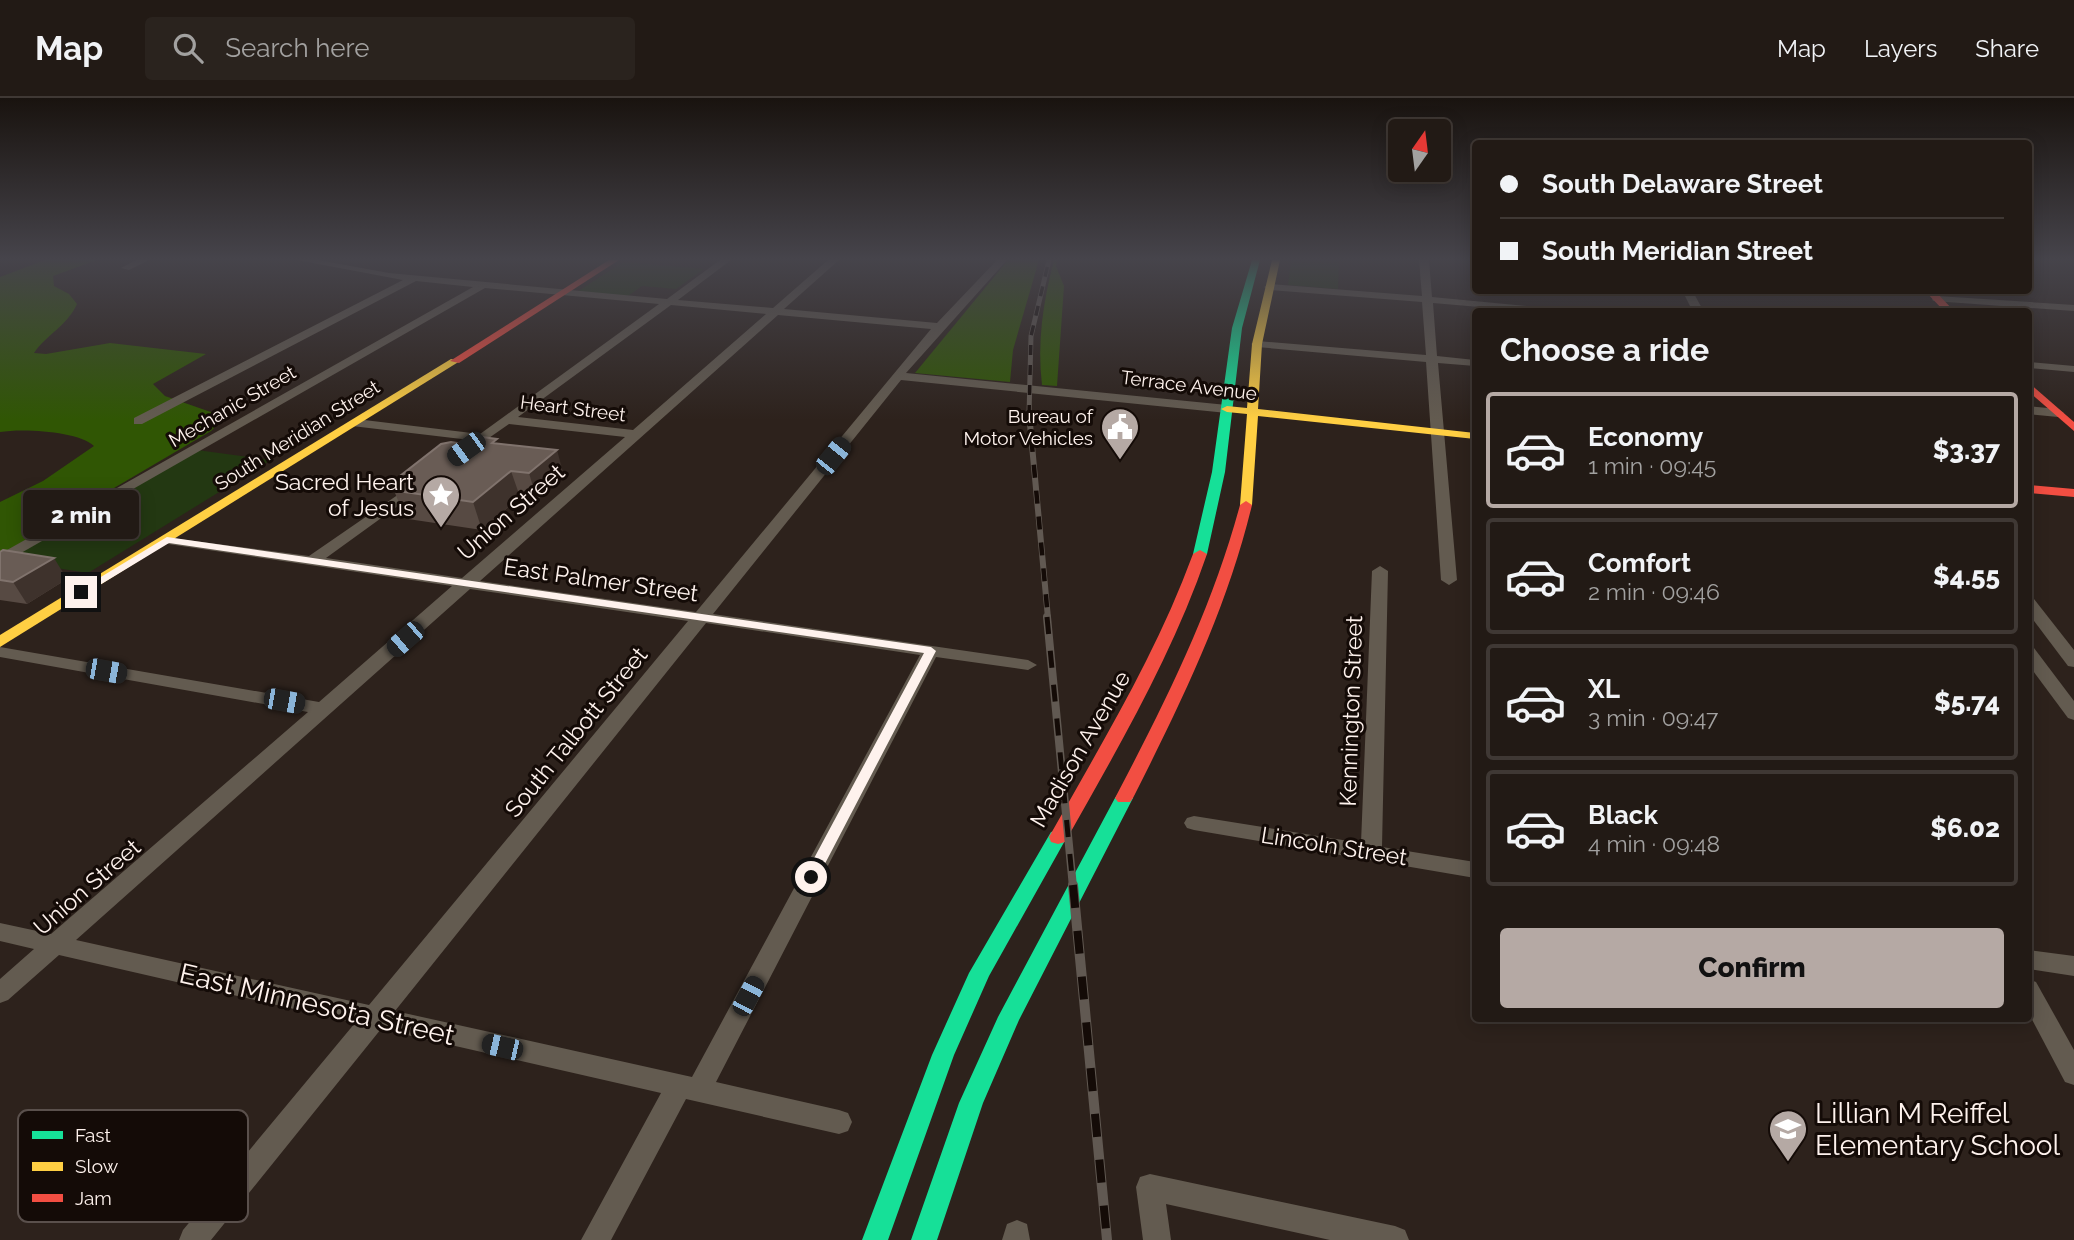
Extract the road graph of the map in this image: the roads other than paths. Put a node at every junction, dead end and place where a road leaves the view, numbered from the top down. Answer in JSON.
{"nodes":[{"id":1,"x":347,"y":313,"type":"edge"},
{"id":2,"x":433,"y":313,"type":"edge"},
{"id":3,"x":532,"y":313,"type":"edge"},
{"id":4,"x":654,"y":313,"type":"edge"},
{"id":5,"x":774,"y":313,"type":"edge"},
{"id":6,"x":789,"y":313,"type":"edge"},
{"id":7,"x":953,"y":313,"type":"edge"},
{"id":8,"x":1241,"y":313,"type":"edge"},
{"id":9,"x":1263,"y":313,"type":"edge"},
{"id":10,"x":1430,"y":313,"type":"edge"},
{"id":11,"x":940,"y":327,"type":"junction"},
{"id":12,"x":1257,"y":344,"type":"junction"},
{"id":13,"x":1433,"y":359,"type":"junction"},
{"id":14,"x":1472,"y":363,"type":"edge"},
{"id":15,"x":2032,"y":365,"type":"edge"},
{"id":16,"x":2074,"y":369,"type":"edge"},
{"id":17,"x":898,"y":376,"type":"junction"},
{"id":18,"x":2032,"y":389,"type":"edge"},
{"id":19,"x":1227,"y":409,"type":"junction"},
{"id":20,"x":2032,"y":411,"type":"edge"},
{"id":21,"x":1253,"y":414,"type":"junction"},
{"id":22,"x":507,"y":419,"type":"junction"},
{"id":23,"x":138,"y":421,"type":"dead end"},
{"id":24,"x":2068,"y":421,"type":"edge"},
{"id":25,"x":356,"y":423,"type":"junction"},
{"id":26,"x":1437,"y":432,"type":"junction"},
{"id":27,"x":635,"y":434,"type":"junction"},
{"id":28,"x":1472,"y":436,"type":"edge"},
{"id":29,"x":482,"y":438,"type":"junction"},
{"id":30,"x":455,"y":457,"type":"edge"},
{"id":31,"x":422,"y":481,"type":"edge"},
{"id":32,"x":2032,"y":489,"type":"edge"},
{"id":33,"x":2074,"y":493,"type":"edge"},
{"id":34,"x":167,"y":540,"type":"junction"},
{"id":35,"x":0,"y":560,"type":"edge"},
{"id":36,"x":311,"y":562,"type":"junction"},
{"id":37,"x":1380,"y":571,"type":"dead end"},
{"id":38,"x":1449,"y":580,"type":"dead end"},
{"id":39,"x":466,"y":584,"type":"junction"},
{"id":40,"x":2032,"y":607,"type":"edge"},
{"id":41,"x":701,"y":618,"type":"junction"},
{"id":42,"x":0,"y":642,"type":"edge"},
{"id":43,"x":931,"y":651,"type":"junction"},
{"id":44,"x":0,"y":652,"type":"edge"},
{"id":45,"x":2032,"y":657,"type":"edge"},
{"id":46,"x":2074,"y":662,"type":"edge"},
{"id":47,"x":1028,"y":665,"type":"dead end"},
{"id":48,"x":327,"y":709,"type":"junction"},
{"id":49,"x":2074,"y":714,"type":"edge"},
{"id":50,"x":1194,"y":823,"type":"dead end"},
{"id":51,"x":1371,"y":852,"type":"junction"},
{"id":52,"x":1472,"y":869,"type":"edge"},
{"id":53,"x":0,"y":932,"type":"edge"},
{"id":54,"x":55,"y":945,"type":"junction"},
{"id":55,"x":2032,"y":960,"type":"edge"},
{"id":56,"x":2074,"y":966,"type":"edge"},
{"id":57,"x":0,"y":993,"type":"edge"},
{"id":58,"x":2032,"y":996,"type":"edge"},
{"id":59,"x":374,"y":1018,"type":"junction"},
{"id":60,"x":2074,"y":1074,"type":"edge"},
{"id":61,"x":688,"y":1088,"type":"junction"},
{"id":62,"x":839,"y":1122,"type":"dead end"},
{"id":63,"x":248,"y":1173,"type":"edge"},
{"id":64,"x":208,"y":1222,"type":"edge"},
{"id":65,"x":193,"y":1240,"type":"edge"},
{"id":66,"x":596,"y":1240,"type":"edge"},
{"id":67,"x":875,"y":1240,"type":"edge"},
{"id":68,"x":924,"y":1240,"type":"edge"},
{"id":69,"x":1157,"y":1240,"type":"edge"},
{"id":70,"x":1395,"y":1240,"type":"edge"}],
"edges":[{"from":1,"to":23,"type":"street"},
{"from":2,"to":35,"type":"street","name":"Mechanic Street"},
{"from":3,"to":25,"type":"main road","name":"South Meridian Street"},
{"from":4,"to":22,"type":"street"},
{"from":5,"to":27,"type":"street","name":"Union Street"},
{"from":6,"to":11,"type":"street"},
{"from":7,"to":11,"type":"street","name":"South Talbott Street"},
{"from":8,"to":19,"type":"main road","name":"Madison Avenue"},
{"from":9,"to":12,"type":"main road"},
{"from":10,"to":13,"type":"street"},
{"from":11,"to":17,"type":"street","name":"South Talbott Street"},
{"from":12,"to":13,"type":"street"},
{"from":12,"to":21,"type":"main road"},
{"from":13,"to":14,"type":"street"},
{"from":13,"to":26,"type":"street"},
{"from":15,"to":16,"type":"street"},
{"from":17,"to":19,"type":"street","name":"Terrace Avenue"},
{"from":17,"to":41,"type":"street","name":"South Talbott Street"},
{"from":18,"to":24,"type":"main road"},
{"from":19,"to":21,"type":"main road","name":"Terrace Avenue"},
{"from":19,"to":67,"type":"main road","name":"Madison Avenue"},
{"from":20,"to":24,"type":"street"},
{"from":21,"to":26,"type":"main road","name":"Terrace Avenue"},
{"from":21,"to":68,"type":"main road"},
{"from":22,"to":27,"type":"street","name":"Heart Street"},
{"from":22,"to":29,"type":"street"},
{"from":25,"to":29,"type":"street"},
{"from":25,"to":34,"type":"main road","name":"South Meridian Street"},
{"from":26,"to":28,"type":"main road","name":"Terrace Avenue"},
{"from":26,"to":38,"type":"street"},
{"from":27,"to":39,"type":"street","name":"Union Street"},
{"from":29,"to":30,"type":"street"},
{"from":31,"to":36,"type":"street"},
{"from":32,"to":33,"type":"main road"},
{"from":34,"to":36,"type":"street","name":"East Palmer Street"},
{"from":34,"to":42,"type":"main road","name":"South Meridian Street"},
{"from":36,"to":39,"type":"street","name":"East Palmer Street"},
{"from":37,"to":51,"type":"street","name":"Kennington Street"},
{"from":39,"to":41,"type":"street","name":"East Palmer Street"},
{"from":39,"to":48,"type":"street","name":"Union Street"},
{"from":40,"to":46,"type":"street"},
{"from":41,"to":43,"type":"street","name":"East Palmer Street"},
{"from":41,"to":59,"type":"street","name":"South Talbott Street"},
{"from":43,"to":47,"type":"street","name":"East Palmer Street"},
{"from":43,"to":61,"type":"street"},
{"from":44,"to":48,"type":"street"},
{"from":45,"to":49,"type":"street"},
{"from":48,"to":54,"type":"street","name":"Union Street"},
{"from":50,"to":51,"type":"street","name":"Lincoln Street"},
{"from":51,"to":52,"type":"street","name":"Lincoln Street"},
{"from":53,"to":54,"type":"street","name":"East Minnesota Street"},
{"from":54,"to":57,"type":"street","name":"Union Street"},
{"from":54,"to":59,"type":"street","name":"East Minnesota Street"},
{"from":55,"to":56,"type":"street"},
{"from":58,"to":60,"type":"street"},
{"from":59,"to":61,"type":"street","name":"East Minnesota Street"},
{"from":59,"to":63,"type":"street","name":"South Talbott Street"},
{"from":61,"to":62,"type":"street","name":"East Minnesota Street"},
{"from":61,"to":66,"type":"street"},
{"from":64,"to":65,"type":"street","name":"South Talbott Street"},
{"from":69,"to":70,"type":"street"}]}
